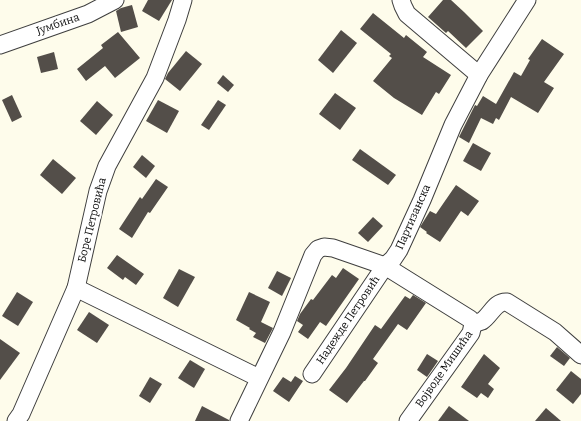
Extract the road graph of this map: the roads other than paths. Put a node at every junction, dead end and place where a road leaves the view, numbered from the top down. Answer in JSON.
{"nodes":[{"id":1,"x":115,"y":0,"type":"edge"},
{"id":2,"x":183,"y":0,"type":"edge"},
{"id":3,"x":401,"y":0,"type":"edge"},
{"id":4,"x":527,"y":0,"type":"edge"},
{"id":5,"x":0,"y":45,"type":"edge"},
{"id":6,"x":479,"y":75,"type":"junction"},
{"id":7,"x":385,"y":266,"type":"junction"},
{"id":8,"x":76,"y":288,"type":"junction"},
{"id":9,"x":473,"y":324,"type":"junction"},
{"id":10,"x":581,"y":355,"type":"edge"},
{"id":11,"x":312,"y":374,"type":"dead end"},
{"id":12,"x":260,"y":378,"type":"junction"},
{"id":13,"x":16,"y":421,"type":"edge"},
{"id":14,"x":238,"y":421,"type":"edge"},
{"id":15,"x":408,"y":421,"type":"edge"}],
"edges":[{"from":1,"to":5,"type":"street","name":"Јумбина"},
{"from":2,"to":8,"type":"street","name":"Боре Петровића"},
{"from":3,"to":6,"type":"street"},
{"from":4,"to":6,"type":"street","name":"Партизанска"},
{"from":6,"to":7,"type":"street","name":"Партизанска"},
{"from":7,"to":9,"type":"street","name":"Војводе Мишића"},
{"from":7,"to":11,"type":"street","name":"Надежде Петровић"},
{"from":7,"to":12,"type":"street"},
{"from":8,"to":12,"type":"street"},
{"from":8,"to":13,"type":"street","name":"Боре Петровића"},
{"from":9,"to":10,"type":"street"},
{"from":9,"to":15,"type":"street","name":"Војводе Мишића"},
{"from":12,"to":14,"type":"street"}]}
